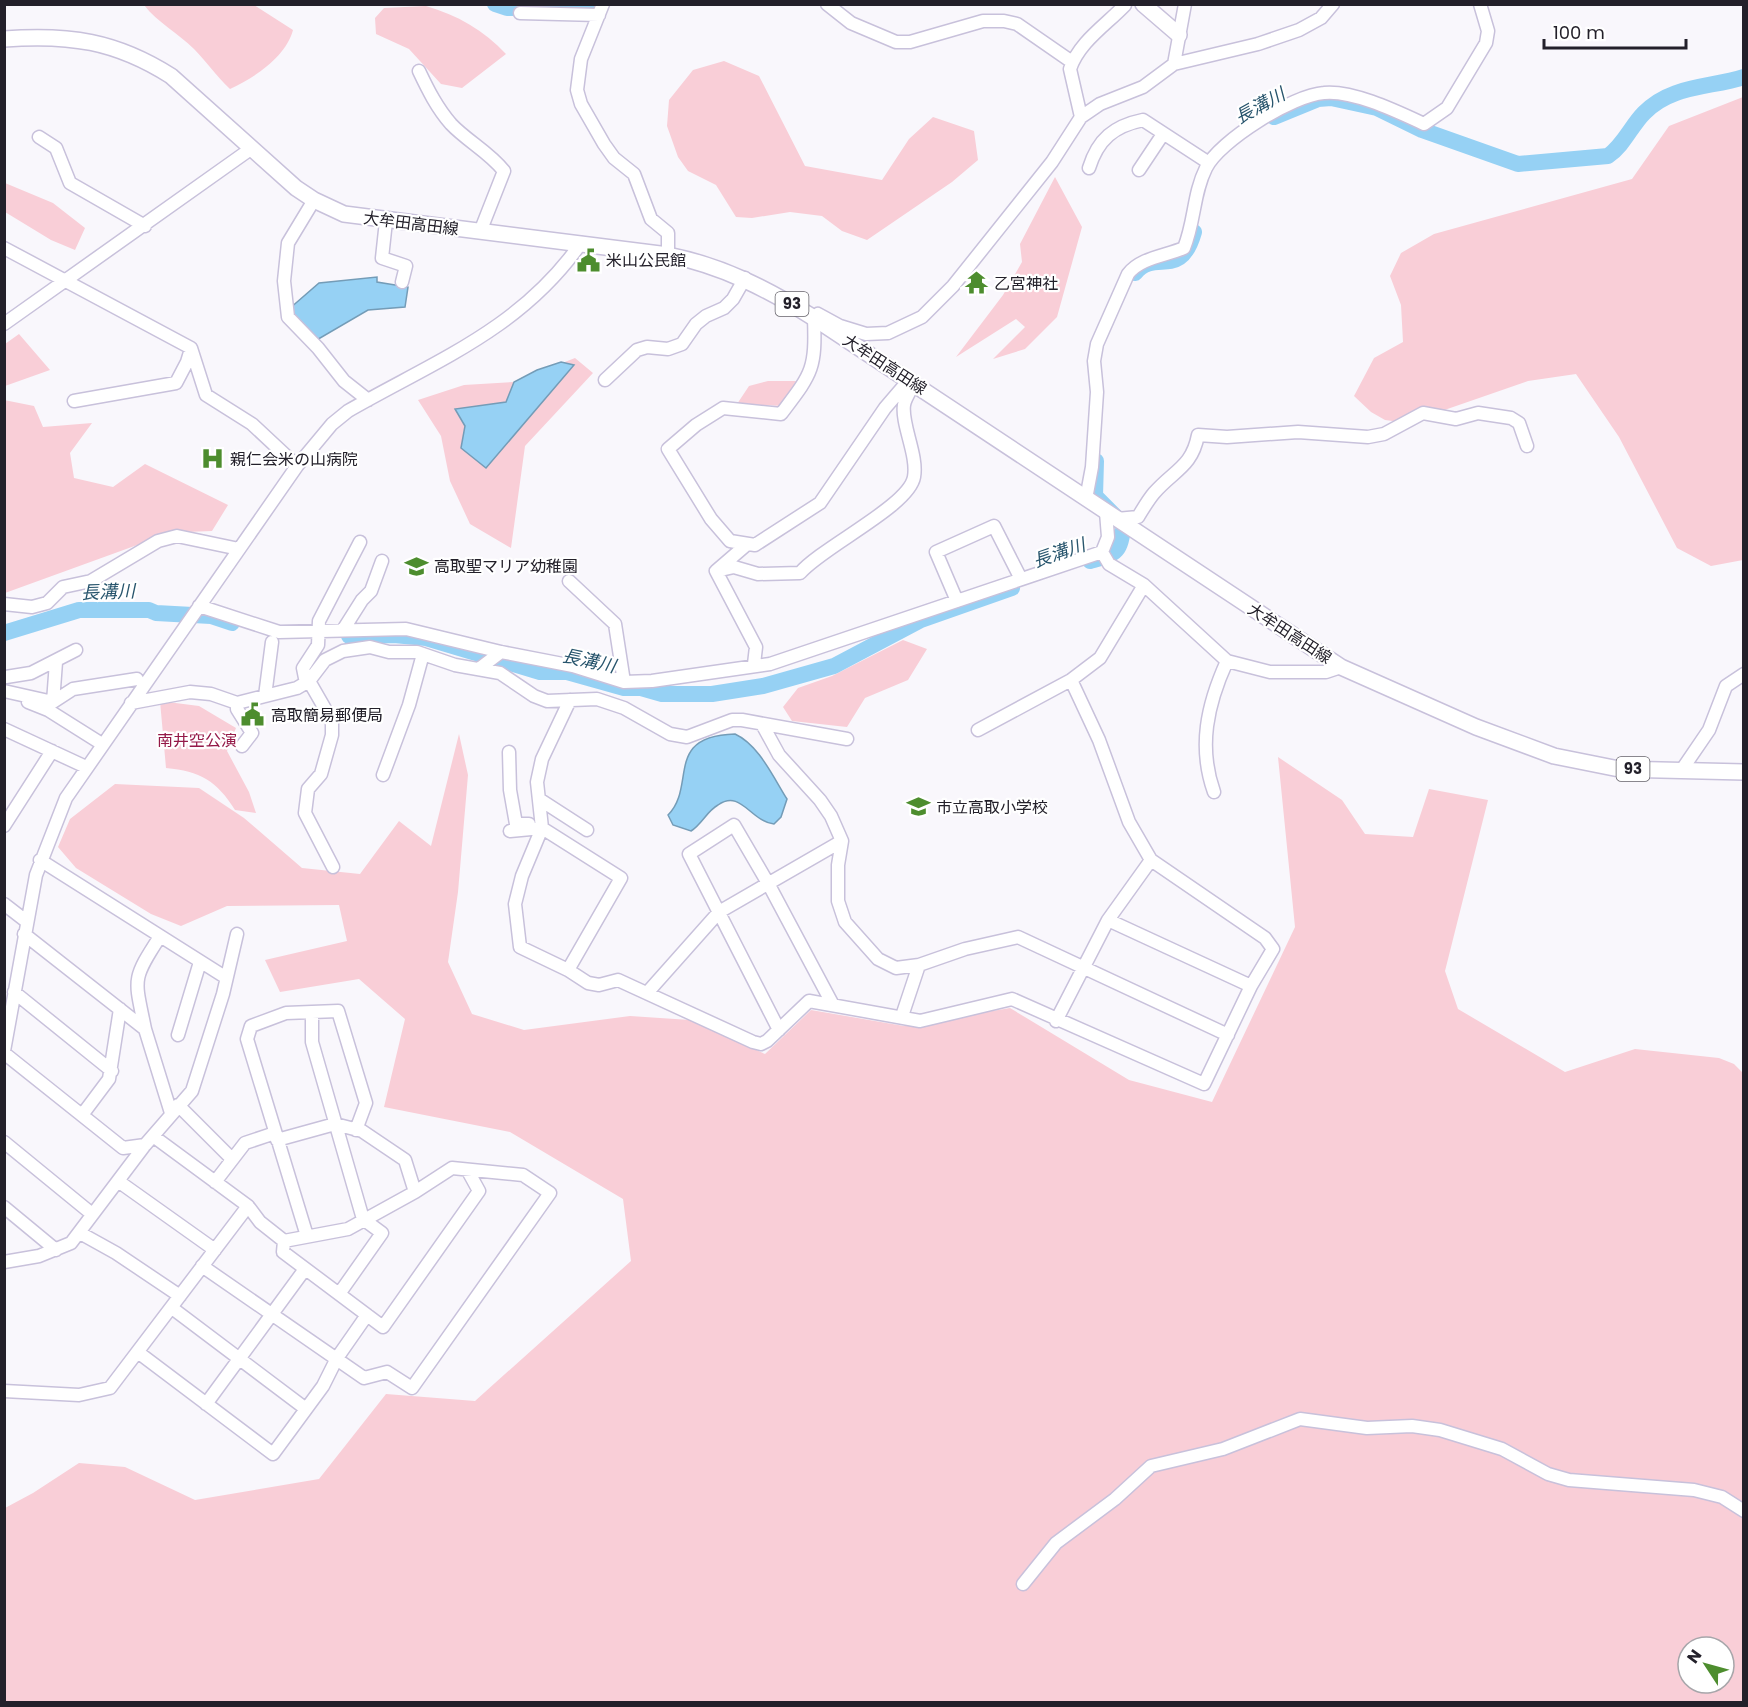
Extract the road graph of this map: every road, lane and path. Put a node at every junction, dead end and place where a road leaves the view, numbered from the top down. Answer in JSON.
{"nodes":[{"id":1,"x":826,"y":4,"type":"edge"},
{"id":2,"x":1143,"y":4,"type":"edge"},
{"id":3,"x":1185,"y":4,"type":"edge"},
{"id":4,"x":1333,"y":4,"type":"edge"},
{"id":5,"x":1480,"y":4,"type":"edge"},
{"id":6,"x":1125,"y":5,"type":"edge"},
{"id":7,"x":601,"y":10,"type":"edge"},
{"id":8,"x":520,"y":13,"type":"dead end"},
{"id":9,"x":1179,"y":35,"type":"junction"},
{"id":10,"x":4,"y":39,"type":"edge"},
{"id":11,"x":1072,"y":62,"type":"junction"},
{"id":12,"x":1174,"y":64,"type":"junction"},
{"id":13,"x":418,"y":71,"type":"dead end"},
{"id":14,"x":1082,"y":117,"type":"junction"},
{"id":15,"x":1164,"y":134,"type":"junction"},
{"id":16,"x":39,"y":137,"type":"dead end"},
{"id":17,"x":252,"y":148,"type":"junction"},
{"id":18,"x":1209,"y":163,"type":"junction"},
{"id":19,"x":1089,"y":168,"type":"dead end"},
{"id":20,"x":1139,"y":170,"type":"dead end"},
{"id":21,"x":314,"y":200,"type":"junction"},
{"id":22,"x":386,"y":221,"type":"junction"},
{"id":23,"x":144,"y":226,"type":"junction"},
{"id":24,"x":480,"y":232,"type":"junction"},
{"id":25,"x":581,"y":243,"type":"junction"},
{"id":26,"x":4,"y":248,"type":"edge"},
{"id":27,"x":668,"y":255,"type":"junction"},
{"id":28,"x":745,"y":278,"type":"junction"},
{"id":29,"x":67,"y":280,"type":"junction"},
{"id":30,"x":402,"y":282,"type":"dead end"},
{"id":31,"x":814,"y":318,"type":"junction"},
{"id":32,"x":4,"y":324,"type":"edge"},
{"id":33,"x":191,"y":348,"type":"junction"},
{"id":34,"x":605,"y":380,"type":"dead end"},
{"id":35,"x":912,"y":382,"type":"junction"},
{"id":36,"x":368,"y":400,"type":"junction"},
{"id":37,"x":74,"y":401,"type":"dead end"},
{"id":38,"x":1527,"y":446,"type":"dead end"},
{"id":39,"x":297,"y":466,"type":"junction"},
{"id":40,"x":1086,"y":499,"type":"junction"},
{"id":41,"x":1111,"y":515,"type":"junction"},
{"id":42,"x":360,"y":542,"type":"dead end"},
{"id":43,"x":746,"y":546,"type":"junction"},
{"id":44,"x":239,"y":549,"type":"junction"},
{"id":45,"x":1102,"y":552,"type":"junction"},
{"id":46,"x":382,"y":561,"type":"dead end"},
{"id":47,"x":716,"y":571,"type":"junction"},
{"id":48,"x":1021,"y":579,"type":"junction"},
{"id":49,"x":569,"y":581,"type":"dead end"},
{"id":50,"x":1144,"y":585,"type":"junction"},
{"id":51,"x":957,"y":600,"type":"junction"},
{"id":52,"x":4,"y":604,"type":"edge"},
{"id":53,"x":199,"y":606,"type":"junction"},
{"id":54,"x":319,"y":629,"type":"junction"},
{"id":55,"x":343,"y":630,"type":"junction"},
{"id":56,"x":272,"y":642,"type":"dead end"},
{"id":57,"x":76,"y":650,"type":"dead end"},
{"id":58,"x":501,"y":652,"type":"junction"},
{"id":59,"x":423,"y":654,"type":"junction"},
{"id":60,"x":1227,"y":661,"type":"junction"},
{"id":61,"x":56,"y":662,"type":"junction"},
{"id":62,"x":754,"y":664,"type":"junction"},
{"id":63,"x":1341,"y":667,"type":"junction"},
{"id":64,"x":480,"y":668,"type":"junction"},
{"id":65,"x":1743,"y":674,"type":"edge"},
{"id":66,"x":6,"y":677,"type":"edge"},
{"id":67,"x":137,"y":679,"type":"dead end"},
{"id":68,"x":1071,"y":680,"type":"junction"},
{"id":69,"x":624,"y":681,"type":"junction"},
{"id":70,"x":308,"y":682,"type":"junction"},
{"id":71,"x":4,"y":692,"type":"edge"},
{"id":72,"x":264,"y":696,"type":"junction"},
{"id":73,"x":570,"y":700,"type":"junction"},
{"id":74,"x":53,"y":702,"type":"junction"},
{"id":75,"x":237,"y":703,"type":"junction"},
{"id":76,"x":130,"y":704,"type":"junction"},
{"id":77,"x":762,"y":724,"type":"junction"},
{"id":78,"x":5,"y":730,"type":"edge"},
{"id":79,"x":978,"y":730,"type":"dead end"},
{"id":80,"x":847,"y":739,"type":"dead end"},
{"id":81,"x":102,"y":744,"type":"junction"},
{"id":82,"x":242,"y":746,"type":"dead end"},
{"id":83,"x":52,"y":751,"type":"junction"},
{"id":84,"x":508,"y":753,"type":"dead end"},
{"id":85,"x":86,"y":767,"type":"junction"},
{"id":86,"x":1681,"y":771,"type":"junction"},
{"id":87,"x":1743,"y":772,"type":"edge"},
{"id":88,"x":383,"y":776,"type":"dead end"},
{"id":89,"x":1214,"y":792,"type":"dead end"},
{"id":90,"x":539,"y":799,"type":"junction"},
{"id":91,"x":4,"y":826,"type":"edge"},
{"id":92,"x":542,"y":826,"type":"junction"},
{"id":93,"x":587,"y":830,"type":"dead end"},
{"id":94,"x":510,"y":831,"type":"dead end"},
{"id":95,"x":842,"y":841,"type":"junction"},
{"id":96,"x":40,"y":860,"type":"junction"},
{"id":97,"x":1151,"y":860,"type":"junction"},
{"id":98,"x":333,"y":867,"type":"dead end"},
{"id":99,"x":769,"y":885,"type":"junction"},
{"id":100,"x":4,"y":904,"type":"edge"},
{"id":101,"x":719,"y":912,"type":"junction"},
{"id":102,"x":1108,"y":920,"type":"junction"},
{"id":103,"x":26,"y":921,"type":"junction"},
{"id":104,"x":24,"y":934,"type":"junction"},
{"id":105,"x":237,"y":934,"type":"dead end"},
{"id":106,"x":159,"y":938,"type":"junction"},
{"id":107,"x":200,"y":962,"type":"junction"},
{"id":108,"x":920,"y":965,"type":"junction"},
{"id":109,"x":1084,"y":968,"type":"junction"},
{"id":110,"x":568,"y":970,"type":"junction"},
{"id":111,"x":225,"y":977,"type":"junction"},
{"id":112,"x":1251,"y":986,"type":"junction"},
{"id":113,"x":14,"y":992,"type":"junction"},
{"id":114,"x":647,"y":993,"type":"junction"},
{"id":115,"x":833,"y":1005,"type":"junction"},
{"id":116,"x":120,"y":1009,"type":"junction"},
{"id":117,"x":312,"y":1012,"type":"junction"},
{"id":118,"x":902,"y":1016,"type":"junction"},
{"id":119,"x":1056,"y":1021,"type":"junction"},
{"id":120,"x":145,"y":1029,"type":"junction"},
{"id":121,"x":779,"y":1030,"type":"junction"},
{"id":122,"x":178,"y":1035,"type":"dead end"},
{"id":123,"x":1228,"y":1035,"type":"junction"},
{"id":124,"x":4,"y":1052,"type":"edge"},
{"id":125,"x":112,"y":1071,"type":"junction"},
{"id":126,"x":175,"y":1109,"type":"junction"},
{"id":127,"x":81,"y":1115,"type":"junction"},
{"id":128,"x":334,"y":1124,"type":"junction"},
{"id":129,"x":356,"y":1130,"type":"junction"},
{"id":130,"x":276,"y":1136,"type":"junction"},
{"id":131,"x":149,"y":1140,"type":"junction"},
{"id":132,"x":4,"y":1142,"type":"edge"},
{"id":133,"x":232,"y":1159,"type":"junction"},
{"id":134,"x":468,"y":1171,"type":"junction"},
{"id":135,"x":118,"y":1180,"type":"junction"},
{"id":136,"x":215,"y":1182,"type":"junction"},
{"id":137,"x":415,"y":1192,"type":"junction"},
{"id":138,"x":248,"y":1206,"type":"junction"},
{"id":139,"x":4,"y":1207,"type":"edge"},
{"id":140,"x":92,"y":1214,"type":"junction"},
{"id":141,"x":363,"y":1219,"type":"junction"},
{"id":142,"x":80,"y":1233,"type":"junction"},
{"id":143,"x":307,"y":1236,"type":"junction"},
{"id":144,"x":284,"y":1241,"type":"junction"},
{"id":145,"x":56,"y":1250,"type":"junction"},
{"id":146,"x":215,"y":1250,"type":"junction"},
{"id":147,"x":4,"y":1262,"type":"edge"},
{"id":148,"x":202,"y":1266,"type":"junction"},
{"id":149,"x":305,"y":1269,"type":"junction"},
{"id":150,"x":339,"y":1294,"type":"junction"},
{"id":151,"x":180,"y":1296,"type":"junction"},
{"id":152,"x":171,"y":1308,"type":"junction"},
{"id":153,"x":273,"y":1314,"type":"junction"},
{"id":154,"x":367,"y":1315,"type":"junction"},
{"id":155,"x":138,"y":1353,"type":"junction"},
{"id":156,"x":337,"y":1358,"type":"junction"},
{"id":157,"x":240,"y":1359,"type":"junction"},
{"id":158,"x":6,"y":1396,"type":"edge"},
{"id":159,"x":207,"y":1404,"type":"junction"},
{"id":160,"x":306,"y":1409,"type":"junction"},
{"id":161,"x":1743,"y":1511,"type":"edge"},
{"id":162,"x":1023,"y":1584,"type":"dead end"}],
"edges":[{"from":1,"to":11,"type":"street"},
{"from":2,"to":9,"type":"main road"},
{"from":3,"to":9,"type":"street"},
{"from":4,"to":12,"type":"street"},
{"from":5,"to":18,"type":"street"},
{"from":6,"to":11,"type":"street"},
{"from":7,"to":8,"type":"street"},
{"from":7,"to":27,"type":"street"},
{"from":9,"to":12,"type":"street"},
{"from":10,"to":17,"type":"main road","name":"大牟田高田線","number":"93"},
{"from":11,"to":14,"type":"street"},
{"from":12,"to":14,"type":"street"},
{"from":13,"to":24,"type":"street"},
{"from":14,"to":31,"type":"street"},
{"from":15,"to":18,"type":"street"},
{"from":15,"to":19,"type":"street"},
{"from":15,"to":20,"type":"street"},
{"from":16,"to":23,"type":"street"},
{"from":17,"to":21,"type":"main road","name":"大牟田高田線","number":"93"},
{"from":17,"to":23,"type":"street"},
{"from":18,"to":40,"type":"street"},
{"from":21,"to":22,"type":"main road","name":"大牟田高田線","number":"93"},
{"from":21,"to":36,"type":"street"},
{"from":22,"to":24,"type":"main road","name":"大牟田高田線","number":"93"},
{"from":22,"to":30,"type":"street"},
{"from":23,"to":29,"type":"street"},
{"from":24,"to":25,"type":"main road","name":"大牟田高田線","number":"93"},
{"from":25,"to":27,"type":"main road","name":"大牟田高田線","number":"93"},
{"from":25,"to":36,"type":"street"},
{"from":26,"to":29,"type":"street"},
{"from":27,"to":28,"type":"main road","name":"大牟田高田線","number":"93"},
{"from":28,"to":31,"type":"main road","name":"大牟田高田線","number":"93"},
{"from":28,"to":34,"type":"street"},
{"from":29,"to":32,"type":"street"},
{"from":29,"to":33,"type":"street"},
{"from":31,"to":35,"type":"main road","name":"大牟田高田線","number":"93"},
{"from":31,"to":43,"type":"street"},
{"from":33,"to":37,"type":"street"},
{"from":33,"to":39,"type":"street"},
{"from":35,"to":40,"type":"main road","name":"大牟田高田線","number":"93"},
{"from":35,"to":43,"type":"street"},
{"from":35,"to":47,"type":"street"},
{"from":36,"to":39,"type":"street"},
{"from":38,"to":41,"type":"street"},
{"from":39,"to":44,"type":"street"},
{"from":40,"to":41,"type":"main road","name":"大牟田高田線","number":"93"},
{"from":41,"to":45,"type":"street"},
{"from":41,"to":63,"type":"main road","name":"大牟田高田線","number":"93"},
{"from":42,"to":54,"type":"street"},
{"from":43,"to":47,"type":"street"},
{"from":44,"to":52,"type":"street"},
{"from":44,"to":53,"type":"street"},
{"from":45,"to":48,"type":"street"},
{"from":45,"to":50,"type":"street"},
{"from":46,"to":55,"type":"street"},
{"from":47,"to":62,"type":"street"},
{"from":48,"to":51,"type":"street"},
{"from":48,"to":51,"type":"street"},
{"from":49,"to":69,"type":"street"},
{"from":50,"to":60,"type":"street"},
{"from":50,"to":68,"type":"street"},
{"from":51,"to":62,"type":"street"},
{"from":53,"to":54,"type":"street"},
{"from":53,"to":76,"type":"street"},
{"from":54,"to":55,"type":"street"},
{"from":54,"to":70,"type":"street"},
{"from":55,"to":58,"type":"street"},
{"from":56,"to":72,"type":"street"},
{"from":57,"to":61,"type":"street"},
{"from":58,"to":64,"type":"street"},
{"from":58,"to":69,"type":"street"},
{"from":59,"to":64,"type":"street"},
{"from":59,"to":70,"type":"street"},
{"from":59,"to":88,"type":"street"},
{"from":60,"to":63,"type":"street"},
{"from":60,"to":89,"type":"street"},
{"from":61,"to":66,"type":"street"},
{"from":61,"to":74,"type":"street"},
{"from":62,"to":69,"type":"street"},
{"from":63,"to":86,"type":"main road","name":"大牟田高田線","number":"93"},
{"from":64,"to":73,"type":"street"},
{"from":65,"to":86,"type":"street"},
{"from":67,"to":74,"type":"street"},
{"from":68,"to":79,"type":"street"},
{"from":68,"to":97,"type":"street"},
{"from":70,"to":72,"type":"street"},
{"from":70,"to":98,"type":"street"},
{"from":71,"to":74,"type":"street"},
{"from":71,"to":81,"type":"street"},
{"from":72,"to":75,"type":"street"},
{"from":73,"to":77,"type":"street"},
{"from":73,"to":90,"type":"street"},
{"from":75,"to":76,"type":"street"},
{"from":75,"to":82,"type":"street"},
{"from":76,"to":81,"type":"street"},
{"from":77,"to":80,"type":"street"},
{"from":77,"to":95,"type":"street"},
{"from":78,"to":83,"type":"street"},
{"from":81,"to":85,"type":"street"},
{"from":83,"to":85,"type":"street"},
{"from":83,"to":91,"type":"street"},
{"from":84,"to":92,"type":"street"},
{"from":85,"to":96,"type":"street"},
{"from":86,"to":87,"type":"main road","name":"大牟田高田線","number":"93"},
{"from":90,"to":92,"type":"street"},
{"from":90,"to":93,"type":"street"},
{"from":92,"to":94,"type":"street"},
{"from":92,"to":110,"type":"street"},
{"from":92,"to":110,"type":"street"},
{"from":95,"to":99,"type":"street"},
{"from":95,"to":108,"type":"street"},
{"from":96,"to":103,"type":"street"},
{"from":96,"to":106,"type":"street"},
{"from":97,"to":102,"type":"street"},
{"from":97,"to":112,"type":"street"},
{"from":99,"to":101,"type":"street"},
{"from":99,"to":101,"type":"street"},
{"from":99,"to":115,"type":"street"},
{"from":100,"to":103,"type":"street"},
{"from":101,"to":114,"type":"street"},
{"from":101,"to":121,"type":"street"},
{"from":102,"to":109,"type":"street"},
{"from":102,"to":112,"type":"street"},
{"from":103,"to":104,"type":"street"},
{"from":104,"to":113,"type":"street"},
{"from":104,"to":116,"type":"street"},
{"from":105,"to":111,"type":"street"},
{"from":106,"to":107,"type":"street"},
{"from":106,"to":120,"type":"street"},
{"from":107,"to":111,"type":"street"},
{"from":107,"to":122,"type":"street"},
{"from":108,"to":109,"type":"street"},
{"from":108,"to":118,"type":"street"},
{"from":109,"to":119,"type":"street"},
{"from":109,"to":123,"type":"street"},
{"from":110,"to":114,"type":"street"},
{"from":111,"to":126,"type":"street"},
{"from":112,"to":123,"type":"street"},
{"from":113,"to":124,"type":"street"},
{"from":113,"to":125,"type":"street"},
{"from":114,"to":121,"type":"street"},
{"from":115,"to":118,"type":"street"},
{"from":115,"to":121,"type":"street"},
{"from":116,"to":120,"type":"street"},
{"from":116,"to":125,"type":"street"},
{"from":117,"to":128,"type":"street"},
{"from":117,"to":129,"type":"street"},
{"from":117,"to":130,"type":"street"},
{"from":118,"to":119,"type":"street"},
{"from":119,"to":123,"type":"street"},
{"from":120,"to":126,"type":"street"},
{"from":124,"to":127,"type":"street"},
{"from":125,"to":127,"type":"street"},
{"from":126,"to":131,"type":"street"},
{"from":126,"to":133,"type":"street"},
{"from":127,"to":131,"type":"street"},
{"from":128,"to":129,"type":"street"},
{"from":128,"to":130,"type":"street"},
{"from":128,"to":141,"type":"street"},
{"from":129,"to":137,"type":"street"},
{"from":130,"to":133,"type":"street"},
{"from":130,"to":143,"type":"street"},
{"from":131,"to":135,"type":"street"},
{"from":131,"to":136,"type":"street"},
{"from":132,"to":140,"type":"street"},
{"from":133,"to":136,"type":"street"},
{"from":134,"to":137,"type":"street"},
{"from":134,"to":154,"type":"street"},
{"from":134,"to":156,"type":"street"},
{"from":135,"to":140,"type":"street"},
{"from":135,"to":146,"type":"street"},
{"from":136,"to":138,"type":"street"},
{"from":137,"to":141,"type":"street"},
{"from":138,"to":144,"type":"street"},
{"from":138,"to":146,"type":"street"},
{"from":139,"to":145,"type":"street"},
{"from":140,"to":142,"type":"street"},
{"from":141,"to":143,"type":"street"},
{"from":141,"to":150,"type":"street"},
{"from":142,"to":145,"type":"street"},
{"from":142,"to":151,"type":"street"},
{"from":143,"to":144,"type":"street"},
{"from":144,"to":149,"type":"street"},
{"from":145,"to":147,"type":"street"},
{"from":146,"to":148,"type":"street"},
{"from":148,"to":151,"type":"street"},
{"from":148,"to":153,"type":"street"},
{"from":149,"to":150,"type":"street"},
{"from":149,"to":153,"type":"street"},
{"from":150,"to":154,"type":"street"},
{"from":151,"to":152,"type":"street"},
{"from":152,"to":155,"type":"street"},
{"from":152,"to":157,"type":"street"},
{"from":153,"to":156,"type":"street"},
{"from":153,"to":157,"type":"street"},
{"from":154,"to":156,"type":"street"},
{"from":155,"to":158,"type":"street"},
{"from":155,"to":159,"type":"street"},
{"from":156,"to":160,"type":"street"},
{"from":157,"to":159,"type":"street"},
{"from":157,"to":160,"type":"street"},
{"from":159,"to":160,"type":"street"},
{"from":161,"to":162,"type":"street"}]}
